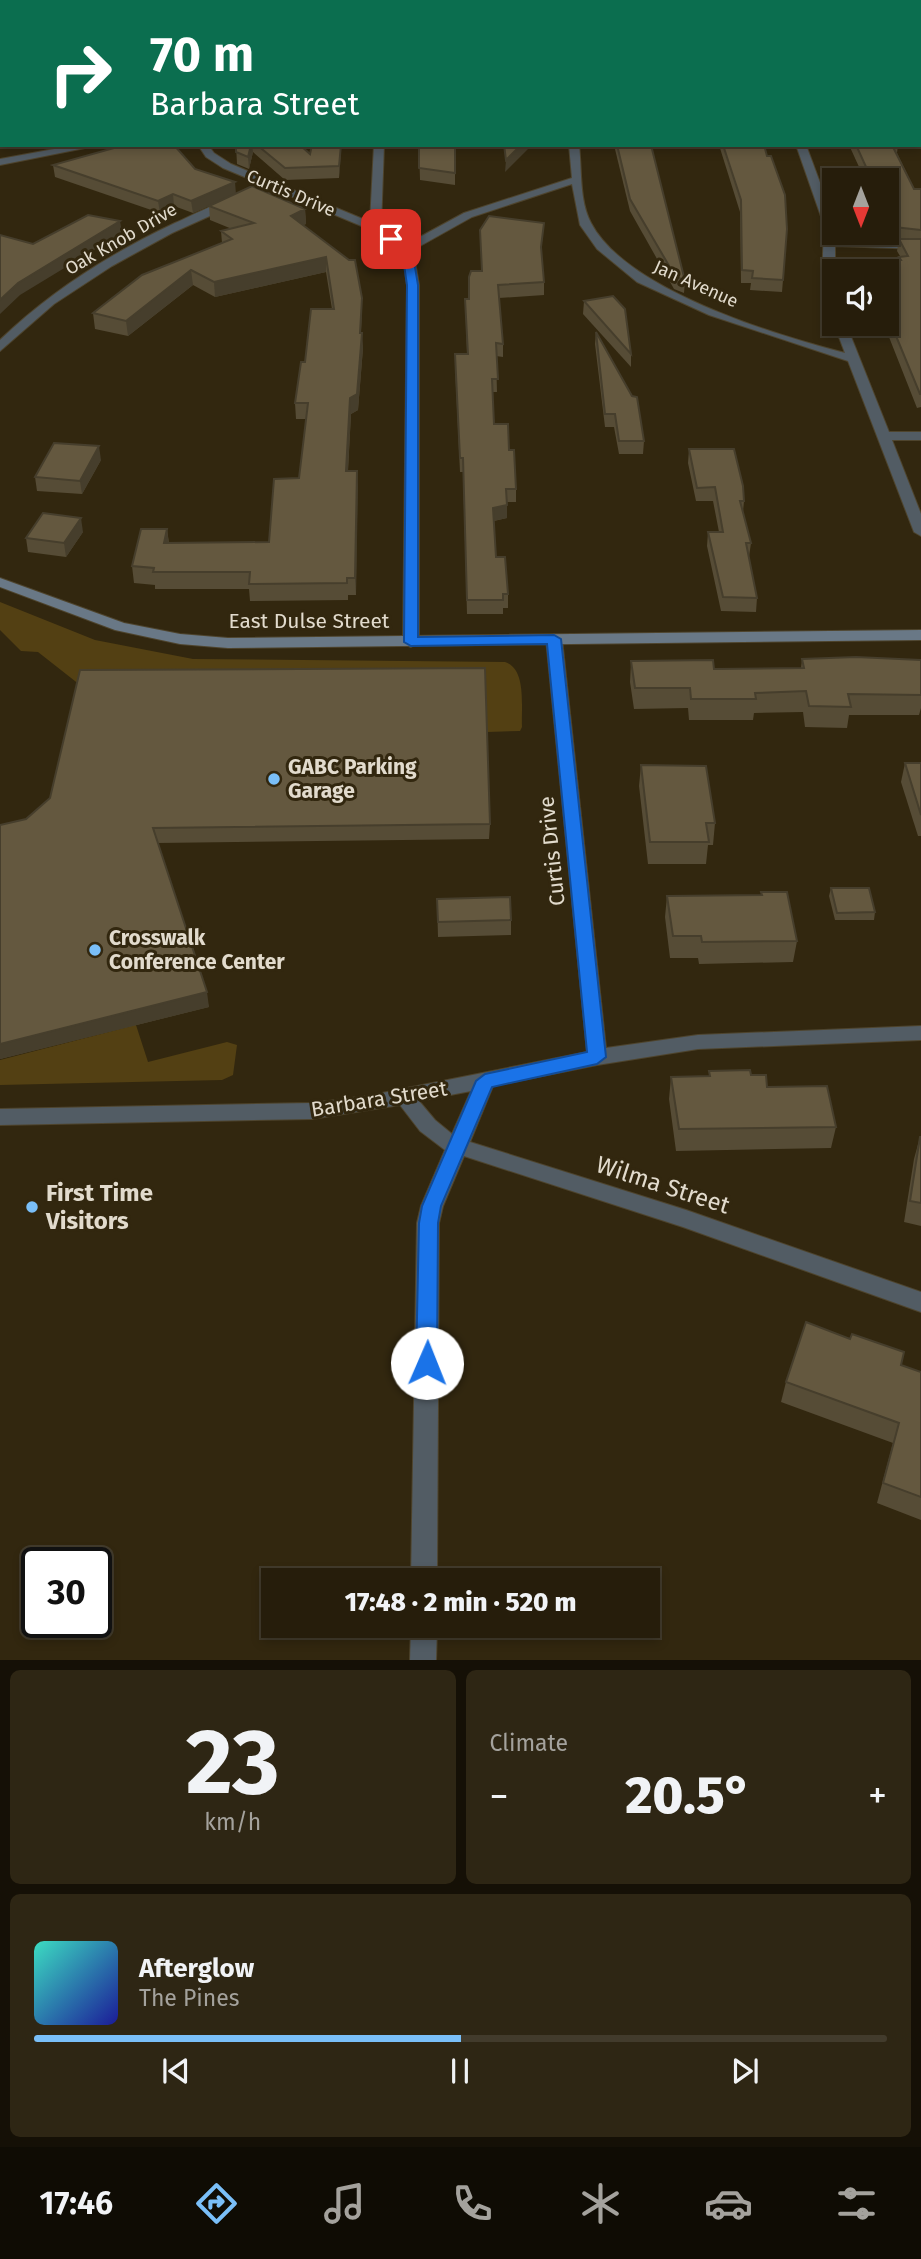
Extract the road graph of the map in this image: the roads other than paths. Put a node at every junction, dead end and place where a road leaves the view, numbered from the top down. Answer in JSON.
{"nodes":[{"id":1,"x":84,"y":147,"type":"edge"},
{"id":2,"x":204,"y":147,"type":"edge"},
{"id":3,"x":379,"y":147,"type":"edge"},
{"id":4,"x":574,"y":147,"type":"edge"},
{"id":5,"x":802,"y":147,"type":"edge"},
{"id":6,"x":0,"y":162,"type":"edge"},
{"id":7,"x":579,"y":179,"type":"junction"},
{"id":8,"x":273,"y":185,"type":"junction"},
{"id":9,"x":822,"y":203,"type":"edge"},
{"id":10,"x":374,"y":228,"type":"junction"},
{"id":11,"x":891,"y":245,"type":"edge"},
{"id":12,"x":921,"y":246,"type":"edge"},
{"id":13,"x":407,"y":249,"type":"junction"},
{"id":14,"x":845,"y":336,"type":"edge"},
{"id":15,"x":0,"y":346,"type":"edge"},
{"id":16,"x":854,"y":359,"type":"junction"},
{"id":17,"x":885,"y":436,"type":"junction"},
{"id":18,"x":921,"y":436,"type":"edge"},
{"id":19,"x":921,"y":532,"type":"edge"},
{"id":20,"x":0,"y":582,"type":"edge"},
{"id":21,"x":921,"y":635,"type":"edge"},
{"id":22,"x":554,"y":639,"type":"junction"},
{"id":23,"x":411,"y":642,"type":"junction"},
{"id":24,"x":921,"y":1033,"type":"edge"},
{"id":25,"x":597,"y":1057,"type":"junction"},
{"id":26,"x":485,"y":1081,"type":"junction"},
{"id":27,"x":405,"y":1096,"type":"junction"},
{"id":28,"x":0,"y":1117,"type":"edge"},
{"id":29,"x":457,"y":1146,"type":"junction"},
{"id":30,"x":921,"y":1302,"type":"edge"},
{"id":31,"x":424,"y":1568,"type":"edge"},
{"id":32,"x":424,"y":1638,"type":"edge"},
{"id":33,"x":424,"y":1660,"type":"edge"}],
"edges":[{"from":1,"to":6,"type":"street"},
{"from":2,"to":8,"type":"street","name":"Curtis Drive"},
{"from":3,"to":10,"type":"street"},
{"from":4,"to":7,"type":"street","name":"Jan Avenue"},
{"from":5,"to":9,"type":"street"},
{"from":7,"to":13,"type":"street"},
{"from":7,"to":16,"type":"street","name":"Jan Avenue"},
{"from":8,"to":10,"type":"street","name":"Curtis Drive"},
{"from":8,"to":15,"type":"street","name":"Oak Knob Drive"},
{"from":10,"to":13,"type":"street","name":"Curtis Drive"},
{"from":11,"to":12,"type":"street"},
{"from":13,"to":23,"type":"street"},
{"from":14,"to":16,"type":"street"},
{"from":16,"to":17,"type":"street"},
{"from":17,"to":18,"type":"street"},
{"from":17,"to":19,"type":"street"},
{"from":20,"to":23,"type":"street","name":"East Dulse Street"},
{"from":21,"to":22,"type":"street","name":"East Dulse Street"},
{"from":22,"to":23,"type":"street","name":"East Dulse Street"},
{"from":22,"to":25,"type":"street","name":"Curtis Drive"},
{"from":24,"to":25,"type":"street","name":"Barbara Street"},
{"from":25,"to":26,"type":"street","name":"Barbara Street"},
{"from":26,"to":27,"type":"street","name":"Barbara Street"},
{"from":26,"to":29,"type":"street"},
{"from":27,"to":28,"type":"street","name":"Barbara Street"},
{"from":27,"to":29,"type":"street","name":"Wilma Street"},
{"from":29,"to":30,"type":"street","name":"Wilma Street"},
{"from":29,"to":31,"type":"street"},
{"from":32,"to":33,"type":"street"}]}
